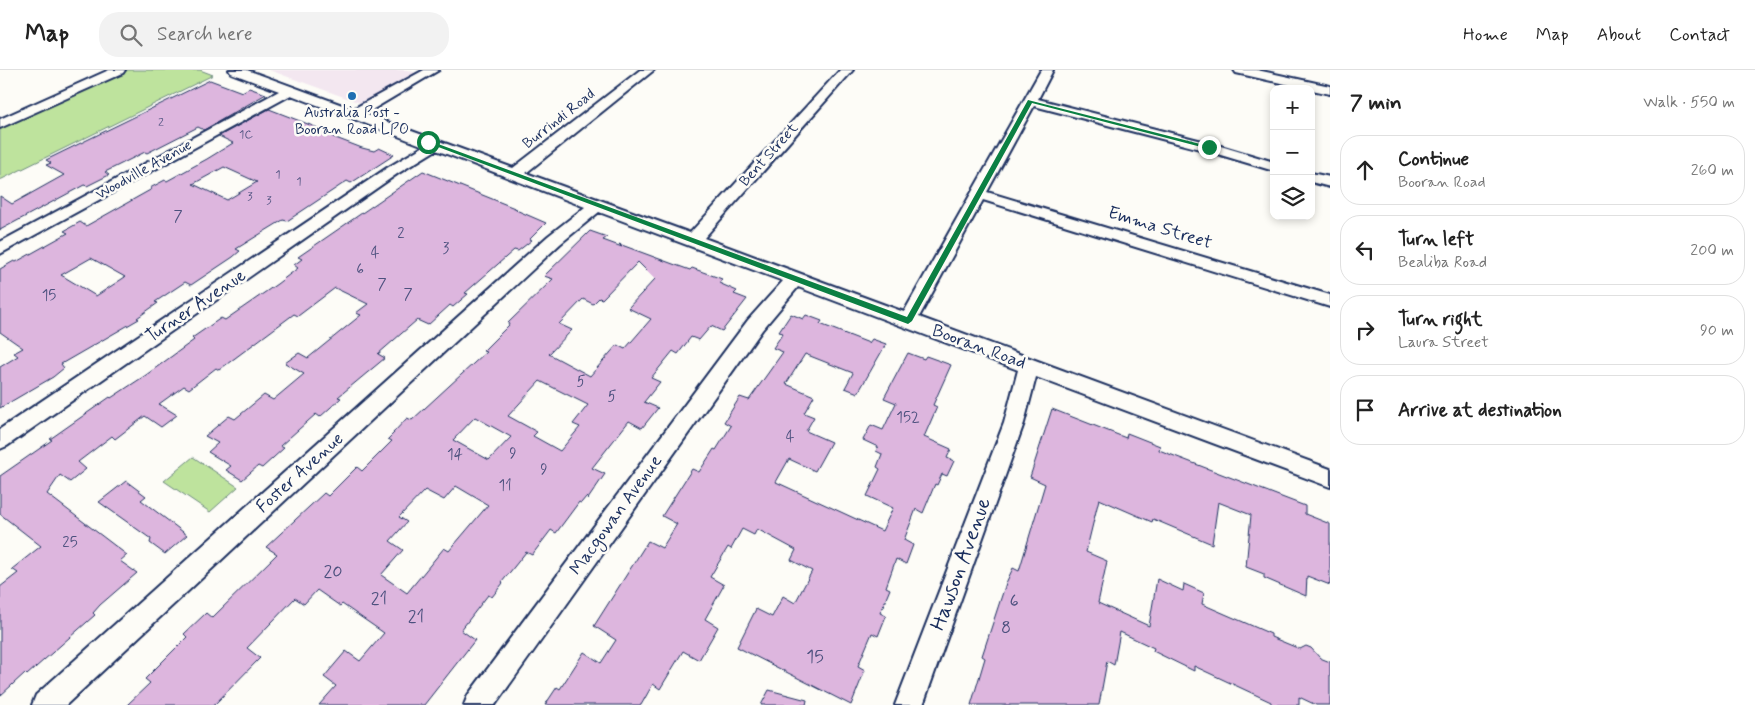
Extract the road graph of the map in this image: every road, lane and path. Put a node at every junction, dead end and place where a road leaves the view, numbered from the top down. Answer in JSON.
{"nodes":[{"id":1,"x":120,"y":70,"type":"edge"},
{"id":2,"x":433,"y":70,"type":"edge"},
{"id":3,"x":648,"y":70,"type":"edge"},
{"id":4,"x":847,"y":70,"type":"edge"},
{"id":5,"x":1047,"y":70,"type":"edge"},
{"id":6,"x":1240,"y":70,"type":"edge"},
{"id":7,"x":241,"y":71,"type":"edge"},
{"id":8,"x":1330,"y":90,"type":"edge"},
{"id":9,"x":289,"y":91,"type":"junction"},
{"id":10,"x":1030,"y":101,"type":"junction"},
{"id":11,"x":356,"y":116,"type":"junction"},
{"id":12,"x":0,"y":124,"type":"edge"},
{"id":13,"x":431,"y":144,"type":"junction"},
{"id":14,"x":1270,"y":166,"type":"edge"},
{"id":15,"x":515,"y":174,"type":"junction"},
{"id":16,"x":1315,"y":178,"type":"edge"},
{"id":17,"x":1330,"y":182,"type":"edge"},
{"id":18,"x":978,"y":194,"type":"junction"},
{"id":19,"x":593,"y":204,"type":"junction"},
{"id":20,"x":692,"y":240,"type":"junction"},
{"id":21,"x":0,"y":249,"type":"edge"},
{"id":22,"x":791,"y":277,"type":"junction"},
{"id":23,"x":1330,"y":301,"type":"edge"},
{"id":24,"x":908,"y":321,"type":"junction"},
{"id":25,"x":1035,"y":368,"type":"junction"},
{"id":26,"x":0,"y":440,"type":"edge"},
{"id":27,"x":1330,"y":478,"type":"edge"},
{"id":28,"x":46,"y":705,"type":"edge"},
{"id":29,"x":478,"y":705,"type":"edge"},
{"id":30,"x":909,"y":705,"type":"edge"}],
"edges":[{"from":1,"to":12,"type":"street"},
{"from":2,"to":11,"type":"street"},
{"from":3,"to":15,"type":"street","name":"Burrindi Road"},
{"from":4,"to":20,"type":"street","name":"Bent Street"},
{"from":5,"to":10,"type":"street"},
{"from":6,"to":8,"type":"street"},
{"from":7,"to":9,"type":"street","name":"Booran Road"},
{"from":9,"to":11,"type":"street","name":"Booran Road"},
{"from":9,"to":21,"type":"street","name":"Woodville Avenue"},
{"from":10,"to":14,"type":"street"},
{"from":10,"to":18,"type":"street"},
{"from":11,"to":13,"type":"street","name":"Booran Road"},
{"from":13,"to":15,"type":"street","name":"Booran Road"},
{"from":13,"to":26,"type":"street","name":"Turner Avenue"},
{"from":15,"to":19,"type":"street","name":"Booran Road"},
{"from":16,"to":17,"type":"street"},
{"from":18,"to":23,"type":"street","name":"Emma Street"},
{"from":18,"to":24,"type":"street"},
{"from":19,"to":20,"type":"street","name":"Booran Road"},
{"from":19,"to":28,"type":"street","name":"Foster Avenue"},
{"from":20,"to":22,"type":"street","name":"Booran Road"},
{"from":22,"to":24,"type":"street","name":"Booran Road"},
{"from":22,"to":29,"type":"street","name":"Macgowan Avenue"},
{"from":24,"to":25,"type":"street","name":"Booran Road"},
{"from":25,"to":27,"type":"street","name":"Booran Road"},
{"from":25,"to":30,"type":"street","name":"Hawson Avenue"}]}
